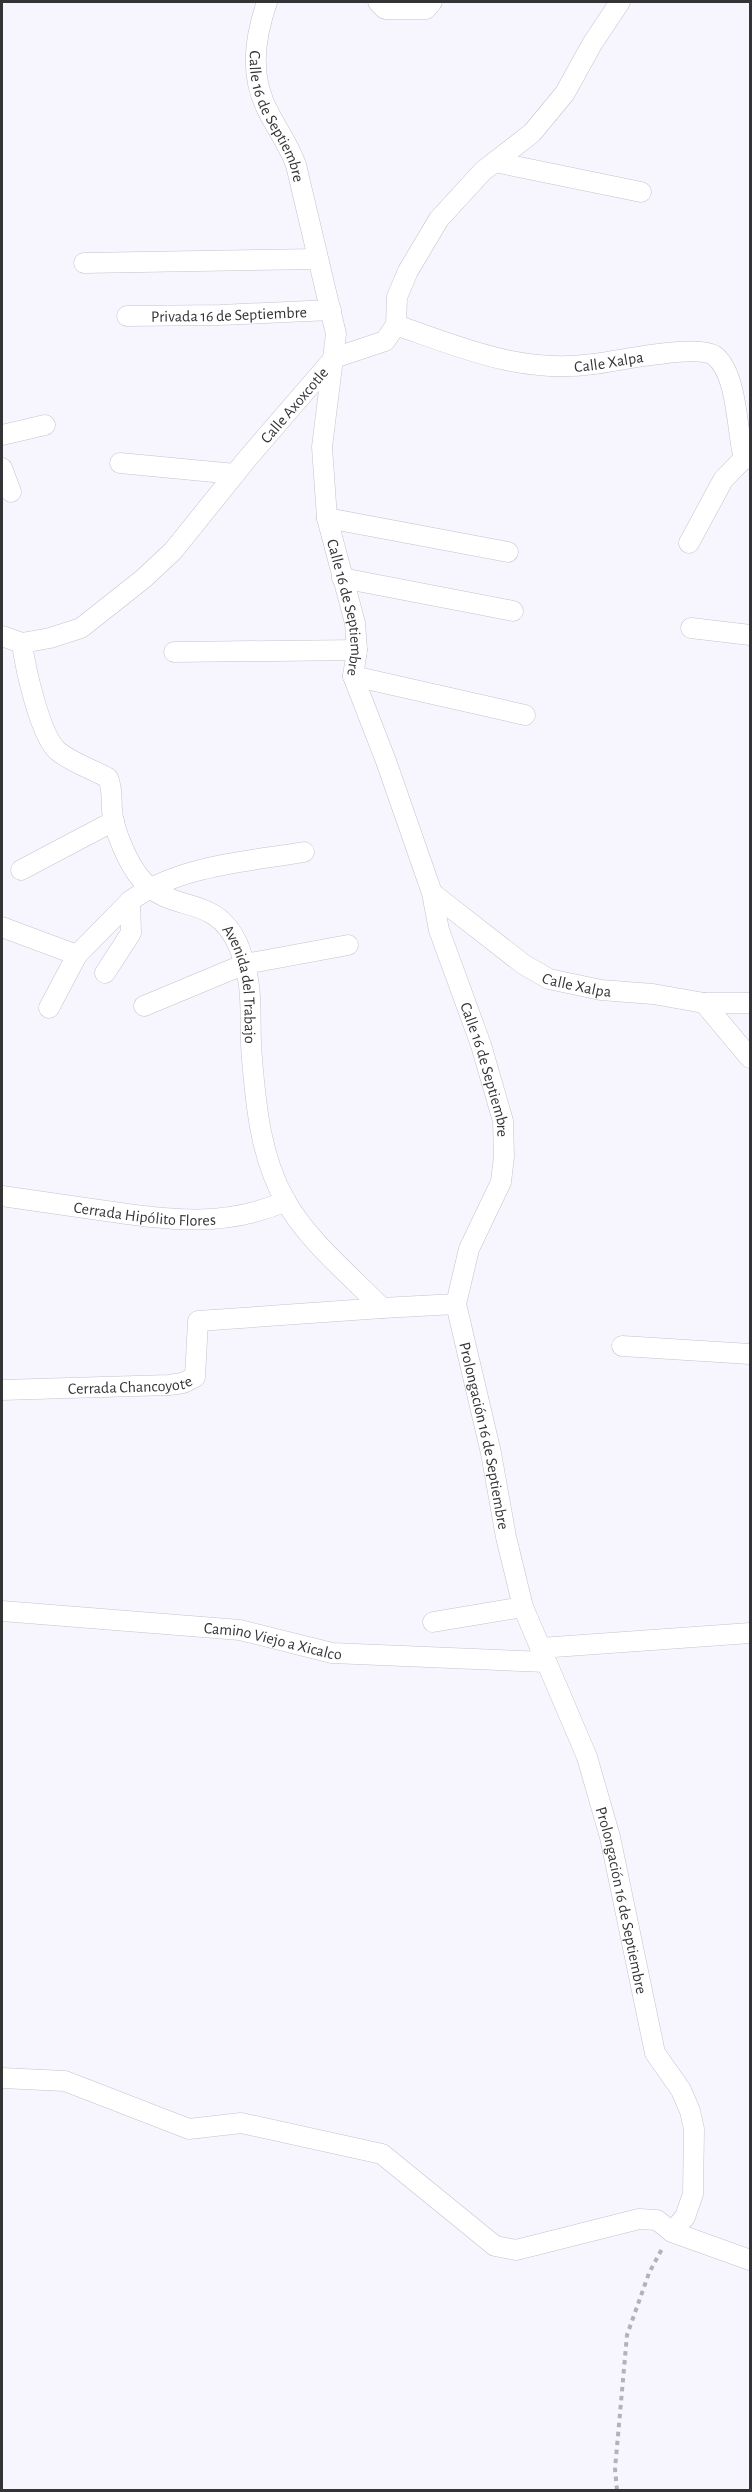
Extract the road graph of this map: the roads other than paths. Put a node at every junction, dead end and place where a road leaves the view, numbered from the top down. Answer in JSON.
{"nodes":[{"id":1,"x":267,"y":2,"type":"edge"},
{"id":2,"x":378,"y":2,"type":"edge"},
{"id":3,"x":432,"y":2,"type":"edge"},
{"id":4,"x":620,"y":2,"type":"edge"},
{"id":5,"x":495,"y":162,"type":"junction"},
{"id":6,"x":641,"y":192,"type":"dead end"},
{"id":7,"x":317,"y":259,"type":"junction"},
{"id":8,"x":84,"y":263,"type":"dead end"},
{"id":9,"x":331,"y":310,"type":"junction"},
{"id":10,"x":127,"y":316,"type":"dead end"},
{"id":11,"x":396,"y":325,"type":"junction"},
{"id":12,"x":334,"y":358,"type":"junction"},
{"id":13,"x":45,"y":425,"type":"dead end"},
{"id":14,"x":2,"y":435,"type":"edge"},
{"id":15,"x":749,"y":457,"type":"edge"},
{"id":16,"x":120,"y":463,"type":"dead end"},
{"id":17,"x":2,"y":468,"type":"edge"},
{"id":18,"x":235,"y":474,"type":"junction"},
{"id":19,"x":11,"y":492,"type":"dead end"},
{"id":20,"x":327,"y":518,"type":"junction"},
{"id":21,"x":689,"y":543,"type":"dead end"},
{"id":22,"x":508,"y":552,"type":"dead end"},
{"id":23,"x":342,"y":578,"type":"junction"},
{"id":24,"x":513,"y":611,"type":"dead end"},
{"id":25,"x":691,"y":628,"type":"dead end"},
{"id":26,"x":750,"y":635,"type":"edge"},
{"id":27,"x":2,"y":636,"type":"edge"},
{"id":28,"x":22,"y":643,"type":"junction"},
{"id":29,"x":357,"y":650,"type":"junction"},
{"id":30,"x":174,"y":652,"type":"dead end"},
{"id":31,"x":353,"y":676,"type":"junction"},
{"id":32,"x":525,"y":715,"type":"dead end"},
{"id":33,"x":114,"y":821,"type":"junction"},
{"id":34,"x":304,"y":852,"type":"dead end"},
{"id":35,"x":21,"y":870,"type":"dead end"},
{"id":36,"x":149,"y":887,"type":"junction"},
{"id":37,"x":432,"y":894,"type":"junction"},
{"id":38,"x":130,"y":902,"type":"junction"},
{"id":39,"x":2,"y":927,"type":"edge"},
{"id":40,"x":348,"y":945,"type":"dead end"},
{"id":41,"x":77,"y":955,"type":"junction"},
{"id":42,"x":245,"y":964,"type":"junction"},
{"id":43,"x":105,"y":974,"type":"dead end"},
{"id":44,"x":750,"y":1002,"type":"edge"},
{"id":45,"x":704,"y":1003,"type":"junction"},
{"id":46,"x":144,"y":1006,"type":"dead end"},
{"id":47,"x":49,"y":1008,"type":"dead end"},
{"id":48,"x":750,"y":1058,"type":"edge"},
{"id":49,"x":2,"y":1196,"type":"edge"},
{"id":50,"x":286,"y":1201,"type":"junction"},
{"id":51,"x":456,"y":1304,"type":"junction"},
{"id":52,"x":382,"y":1308,"type":"junction"},
{"id":53,"x":622,"y":1346,"type":"dead end"},
{"id":54,"x":750,"y":1354,"type":"edge"},
{"id":55,"x":2,"y":1390,"type":"edge"},
{"id":56,"x":523,"y":1608,"type":"junction"},
{"id":57,"x":2,"y":1611,"type":"edge"},
{"id":58,"x":433,"y":1622,"type":"dead end"},
{"id":59,"x":750,"y":1633,"type":"edge"},
{"id":60,"x":543,"y":1655,"type":"junction"},
{"id":61,"x":2,"y":2078,"type":"edge"},
{"id":62,"x":672,"y":2232,"type":"junction"},
{"id":63,"x":750,"y":2260,"type":"edge"}],
"edges":[{"from":1,"to":7,"type":"street","name":"Calle 16 de Septiembre"},
{"from":2,"to":3,"type":"street"},
{"from":4,"to":5,"type":"street"},
{"from":5,"to":6,"type":"street"},
{"from":5,"to":11,"type":"street"},
{"from":7,"to":8,"type":"street"},
{"from":7,"to":9,"type":"street","name":"Calle 16 de Septiembre"},
{"from":9,"to":10,"type":"street","name":"Privada 16 de Septiembre"},
{"from":9,"to":12,"type":"street","name":"Calle 16 de Septiembre"},
{"from":11,"to":12,"type":"street","name":"Calle Axoxcotle"},
{"from":11,"to":15,"type":"street","name":"Calle Xalpa"},
{"from":12,"to":18,"type":"street","name":"Calle Axoxcotle"},
{"from":12,"to":20,"type":"street","name":"Calle 16 de Septiembre"},
{"from":13,"to":14,"type":"street"},
{"from":15,"to":21,"type":"street"},
{"from":16,"to":18,"type":"street"},
{"from":17,"to":19,"type":"street"},
{"from":18,"to":28,"type":"street","name":"Calle Axoxcotle"},
{"from":20,"to":22,"type":"street"},
{"from":20,"to":23,"type":"street","name":"Calle 16 de Septiembre"},
{"from":23,"to":24,"type":"street"},
{"from":23,"to":29,"type":"street","name":"Calle 16 de Septiembre"},
{"from":25,"to":26,"type":"street"},
{"from":27,"to":28,"type":"street","name":"Calle Axoxcotle"},
{"from":28,"to":33,"type":"street","name":"Avenida del Trabajo"},
{"from":29,"to":30,"type":"street"},
{"from":29,"to":31,"type":"street","name":"Calle 16 de Septiembre"},
{"from":31,"to":32,"type":"street"},
{"from":31,"to":37,"type":"street","name":"Calle 16 de Septiembre"},
{"from":33,"to":35,"type":"street"},
{"from":33,"to":36,"type":"street","name":"Avenida del Trabajo"},
{"from":34,"to":36,"type":"street"},
{"from":36,"to":38,"type":"street"},
{"from":36,"to":42,"type":"street","name":"Avenida del Trabajo"},
{"from":37,"to":45,"type":"street","name":"Calle Xalpa"},
{"from":37,"to":51,"type":"street","name":"Calle 16 de Septiembre"},
{"from":38,"to":41,"type":"street"},
{"from":38,"to":43,"type":"street"},
{"from":39,"to":41,"type":"street"},
{"from":40,"to":42,"type":"street"},
{"from":41,"to":47,"type":"street"},
{"from":42,"to":46,"type":"street"},
{"from":42,"to":50,"type":"street","name":"Avenida del Trabajo"},
{"from":44,"to":45,"type":"street","name":"Calle Xalpa"},
{"from":45,"to":48,"type":"street"},
{"from":49,"to":50,"type":"street","name":"Cerrada Hipólito Flores"},
{"from":50,"to":52,"type":"street","name":"Avenida del Trabajo"},
{"from":51,"to":52,"type":"street"},
{"from":51,"to":56,"type":"street","name":"Prolongación 16 de Septiembre"},
{"from":52,"to":55,"type":"street","name":"Cerrada Chancoyote"},
{"from":53,"to":54,"type":"street"},
{"from":56,"to":58,"type":"street"},
{"from":56,"to":60,"type":"street","name":"Prolongación 16 de Septiembre"},
{"from":57,"to":60,"type":"street","name":"Camino Viejo a Xicalco"},
{"from":59,"to":60,"type":"street","name":"Camino Viejo a Xicalco"},
{"from":60,"to":62,"type":"street","name":"Prolongación 16 de Septiembre"},
{"from":61,"to":62,"type":"street"},
{"from":62,"to":63,"type":"street"}]}
